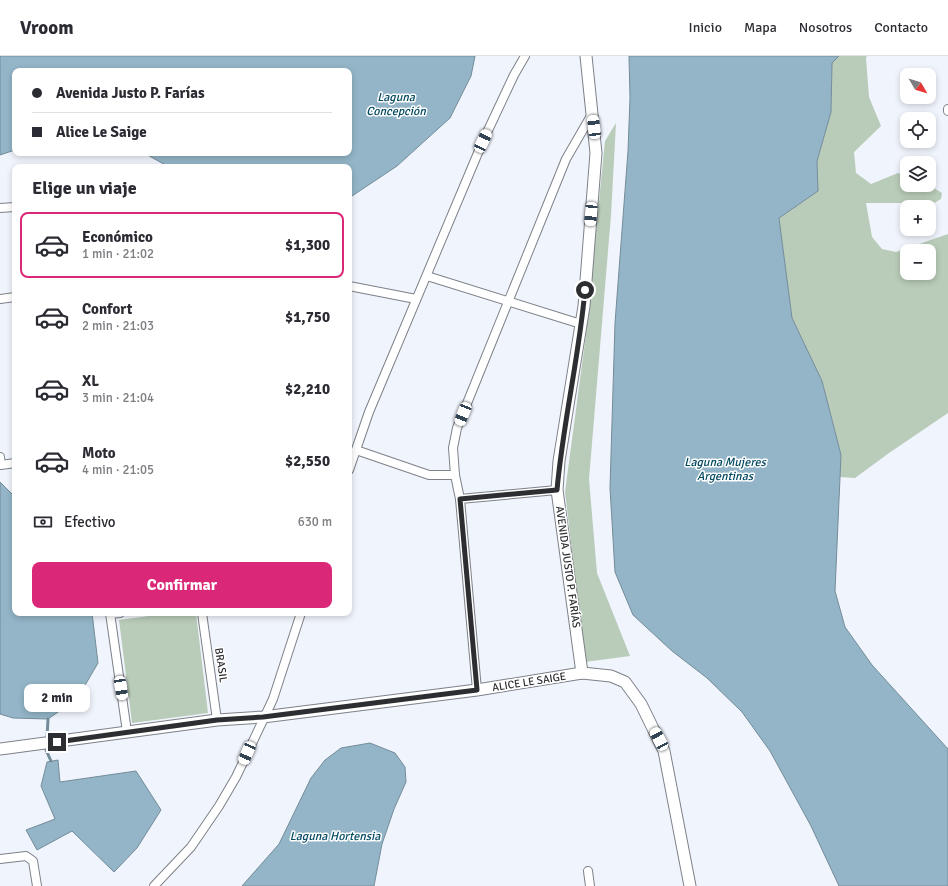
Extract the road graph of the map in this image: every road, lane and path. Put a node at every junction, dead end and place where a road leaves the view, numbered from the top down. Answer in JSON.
{"nodes":[{"id":1,"x":525,"y":56,"type":"edge"},
{"id":2,"x":586,"y":56,"type":"edge"},
{"id":3,"x":592,"y":114,"type":"junction"},
{"id":4,"x":12,"y":206,"type":"edge"},
{"id":5,"x":0,"y":208,"type":"edge"},
{"id":6,"x":427,"y":276,"type":"junction"},
{"id":7,"x":352,"y":287,"type":"edge"},
{"id":8,"x":12,"y":297,"type":"edge"},
{"id":9,"x":0,"y":299,"type":"edge"},
{"id":10,"x":416,"y":299,"type":"junction"},
{"id":11,"x":508,"y":300,"type":"junction"},
{"id":12,"x":581,"y":324,"type":"junction"},
{"id":13,"x":356,"y":450,"type":"junction"},
{"id":14,"x":0,"y":461,"type":"edge"},
{"id":15,"x":352,"y":461,"type":"edge"},
{"id":16,"x":12,"y":463,"type":"edge"},
{"id":17,"x":455,"y":475,"type":"junction"},
{"id":18,"x":557,"y":490,"type":"junction"},
{"id":19,"x":460,"y":499,"type":"junction"},
{"id":20,"x":110,"y":616,"type":"edge"},
{"id":21,"x":202,"y":616,"type":"edge"},
{"id":22,"x":300,"y":616,"type":"edge"},
{"id":23,"x":582,"y":673,"type":"junction"},
{"id":24,"x":477,"y":690,"type":"junction"},
{"id":25,"x":263,"y":717,"type":"junction"},
{"id":26,"x":217,"y":720,"type":"junction"},
{"id":27,"x":127,"y":732,"type":"junction"},
{"id":28,"x":0,"y":749,"type":"edge"},
{"id":29,"x":0,"y":859,"type":"edge"},
{"id":30,"x":588,"y":871,"type":"dead end"},
{"id":31,"x":37,"y":886,"type":"edge"},
{"id":32,"x":154,"y":886,"type":"edge"},
{"id":33,"x":590,"y":886,"type":"edge"},
{"id":34,"x":690,"y":886,"type":"edge"}],
"edges":[{"from":1,"to":6,"type":"street"},
{"from":2,"to":3,"type":"street","name":"AVENIDA JUSTO P. FARÍAS"},
{"from":3,"to":11,"type":"street"},
{"from":3,"to":12,"type":"street","name":"AVENIDA JUSTO P. FARÍAS"},
{"from":4,"to":5,"type":"street"},
{"from":6,"to":10,"type":"street"},
{"from":6,"to":11,"type":"street"},
{"from":7,"to":10,"type":"street"},
{"from":8,"to":9,"type":"street"},
{"from":10,"to":13,"type":"street"},
{"from":11,"to":12,"type":"street"},
{"from":11,"to":17,"type":"street"},
{"from":12,"to":18,"type":"street","name":"AVENIDA JUSTO P. FARÍAS"},
{"from":13,"to":15,"type":"street"},
{"from":13,"to":17,"type":"street"},
{"from":14,"to":16,"type":"street"},
{"from":17,"to":19,"type":"street"},
{"from":18,"to":19,"type":"street"},
{"from":18,"to":23,"type":"street","name":"AVENIDA JUSTO P. FARÍAS"},
{"from":19,"to":24,"type":"street"},
{"from":20,"to":27,"type":"street"},
{"from":21,"to":26,"type":"street","name":"BRASIL"},
{"from":22,"to":25,"type":"street"},
{"from":23,"to":24,"type":"street","name":"ALICE LE SAIGE"},
{"from":23,"to":34,"type":"street","name":"ALICE LE SAIGE"},
{"from":24,"to":25,"type":"street","name":"ALICE LE SAIGE"},
{"from":25,"to":26,"type":"street","name":"ALICE LE SAIGE"},
{"from":25,"to":32,"type":"street"},
{"from":26,"to":27,"type":"street","name":"ALICE LE SAIGE"},
{"from":27,"to":28,"type":"street","name":"ALICE LE SAIGE"},
{"from":29,"to":31,"type":"street"},
{"from":30,"to":33,"type":"street"}]}
